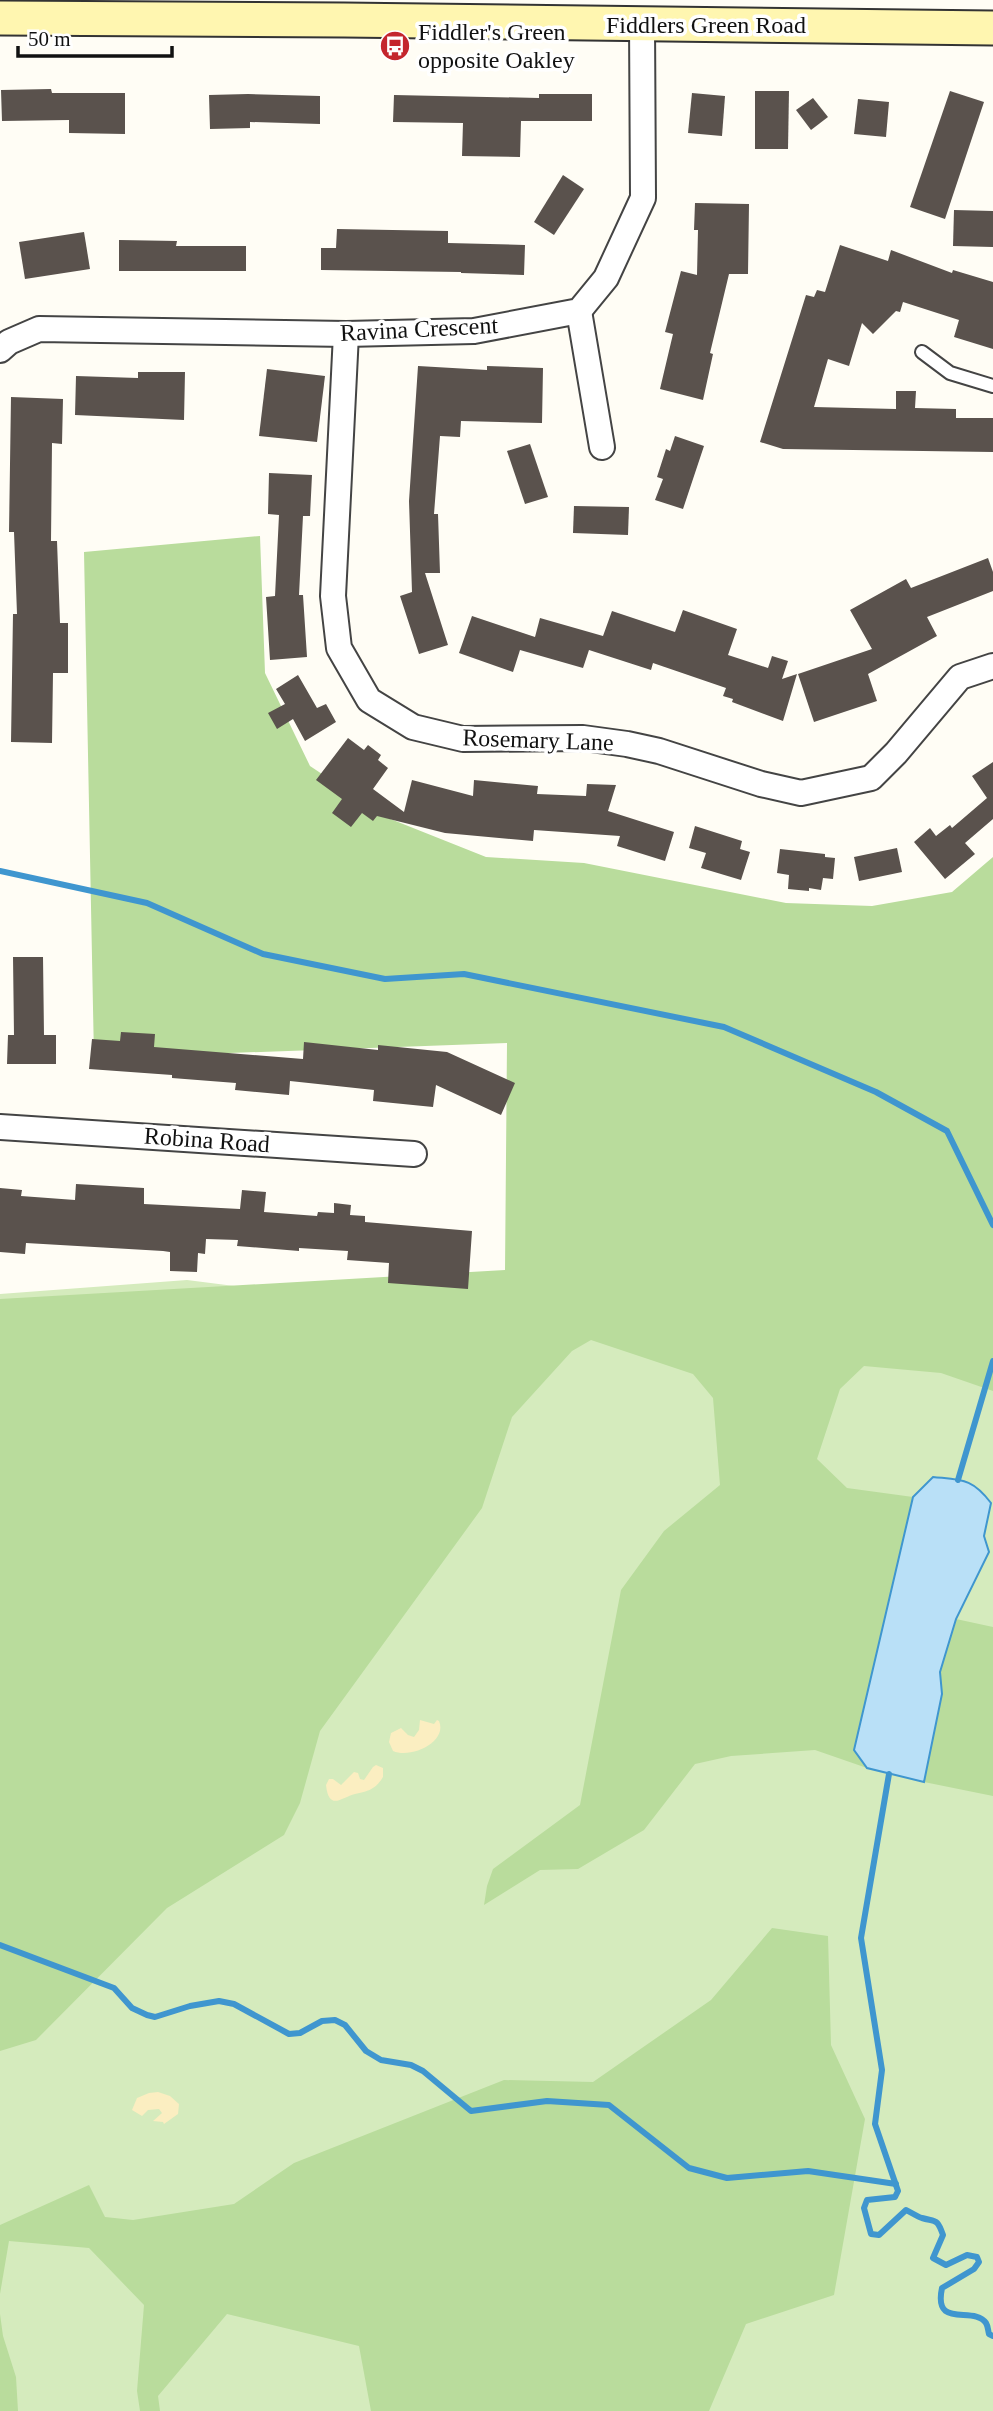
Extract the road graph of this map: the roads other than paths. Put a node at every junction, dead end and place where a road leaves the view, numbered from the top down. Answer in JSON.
{"nodes":[{"id":1,"x":94,"y":9,"type":"edge"},
{"id":2,"x":343,"y":10,"type":"edge"},
{"id":3,"x":0,"y":18,"type":"edge"},
{"id":4,"x":642,"y":23,"type":"junction"},
{"id":5,"x":993,"y":28,"type":"edge"},
{"id":6,"x":579,"y":311,"type":"junction"},
{"id":7,"x":346,"y":334,"type":"junction"},
{"id":8,"x":0,"y":350,"type":"edge"},
{"id":9,"x":922,"y":352,"type":"dead end"},
{"id":10,"x":993,"y":386,"type":"edge"},
{"id":11,"x":602,"y":447,"type":"dead end"},
{"id":12,"x":993,"y":666,"type":"edge"},
{"id":13,"x":0,"y":1127,"type":"edge"},
{"id":14,"x":414,"y":1154,"type":"dead end"}],
"edges":[{"from":1,"to":2,"type":"main road","name":"Fiddlers Green Road"},
{"from":1,"to":3,"type":"main road","name":"Fiddlers Green Road"},
{"from":2,"to":4,"type":"main road","name":"Fiddlers Green Road"},
{"from":4,"to":5,"type":"main road","name":"Fiddlers Green Road"},
{"from":4,"to":6,"type":"street"},
{"from":6,"to":7,"type":"street","name":"Ravina Crescent"},
{"from":6,"to":11,"type":"street"},
{"from":7,"to":8,"type":"street","name":"Ravina Crescent"},
{"from":7,"to":12,"type":"street","name":"Rosemary Lane"},
{"from":9,"to":10,"type":"lane"},
{"from":13,"to":14,"type":"street","name":"Robina Road"}]}
